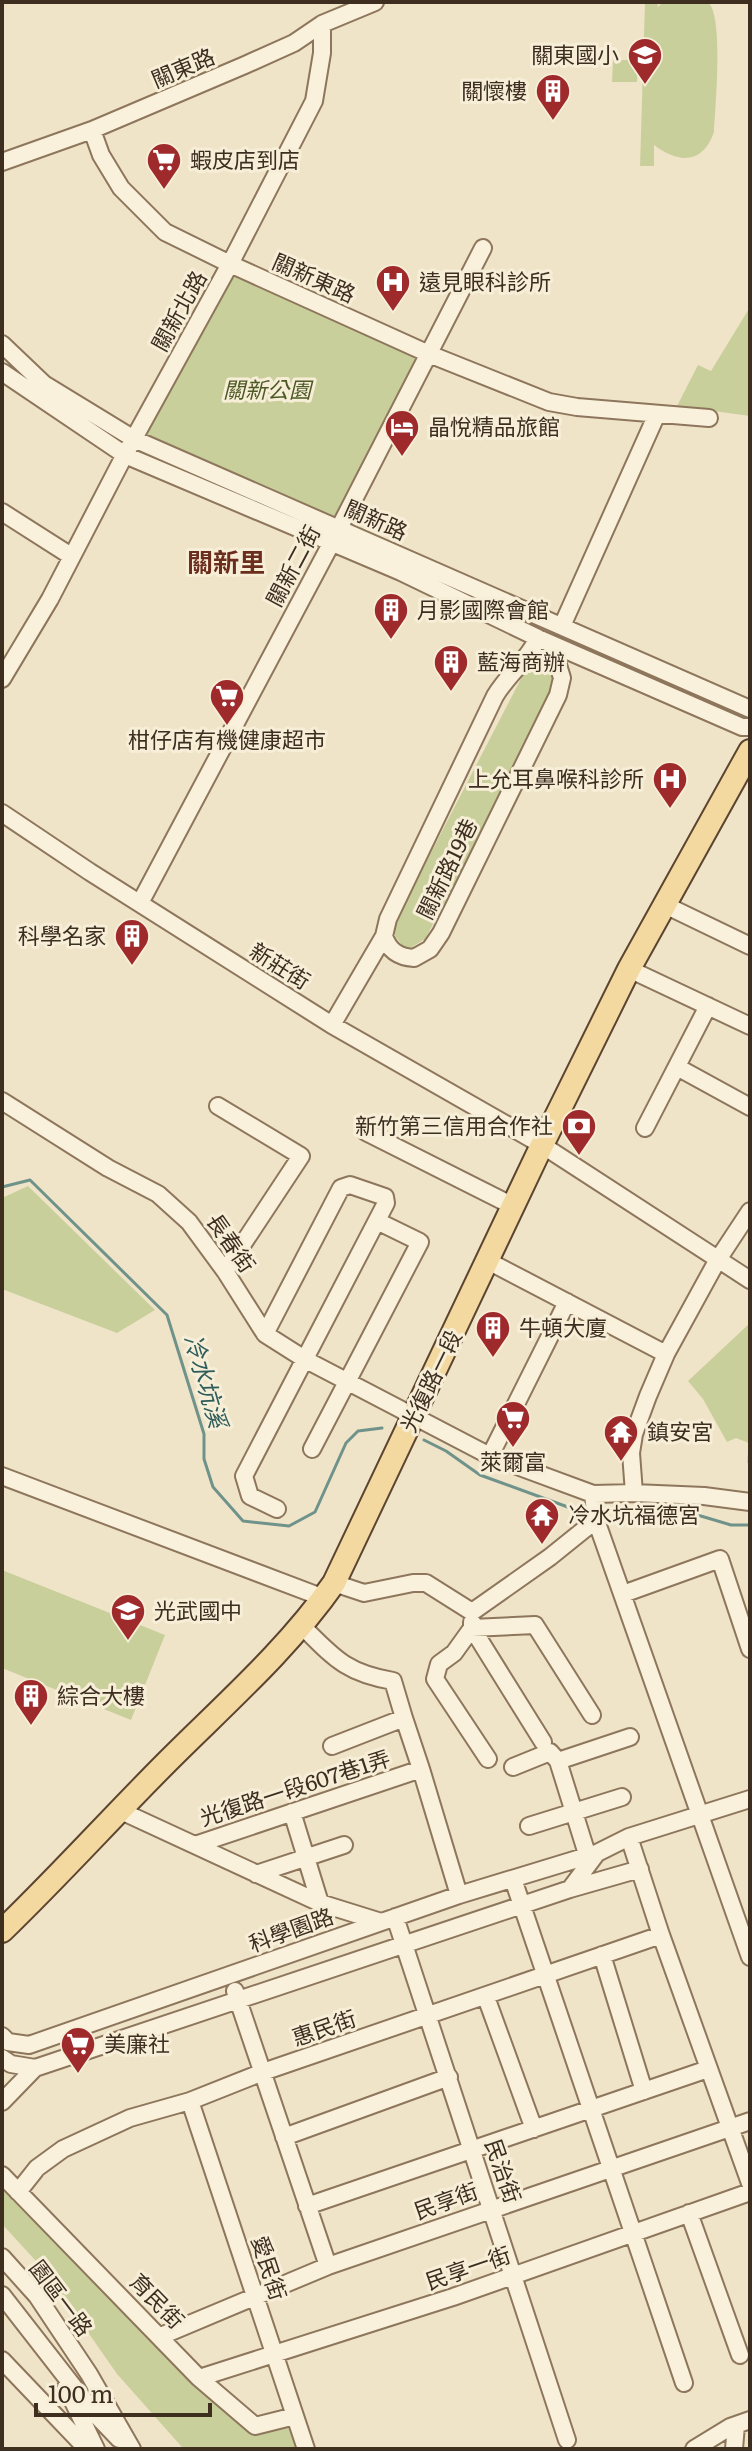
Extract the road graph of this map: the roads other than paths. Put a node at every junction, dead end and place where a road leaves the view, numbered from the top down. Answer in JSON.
{"nodes":[{"id":1,"x":375,"y":2,"type":"edge"},
{"id":2,"x":322,"y":24,"type":"junction"},
{"id":3,"x":92,"y":130,"type":"junction"},
{"id":4,"x":2,"y":162,"type":"edge"},
{"id":5,"x":483,"y":248,"type":"dead end"},
{"id":6,"x":230,"y":264,"type":"junction"},
{"id":7,"x":2,"y":344,"type":"edge"},
{"id":8,"x":429,"y":354,"type":"junction"},
{"id":9,"x":2,"y":372,"type":"edge"},
{"id":10,"x":657,"y":414,"type":"junction"},
{"id":11,"x":709,"y":418,"type":"dead end"},
{"id":12,"x":134,"y":439,"type":"junction"},
{"id":13,"x":125,"y":455,"type":"junction"},
{"id":14,"x":2,"y":512,"type":"edge"},
{"id":15,"x":335,"y":535,"type":"junction"},
{"id":16,"x":71,"y":556,"type":"junction"},
{"id":17,"x":562,"y":626,"type":"junction"},
{"id":18,"x":538,"y":638,"type":"junction"},
{"id":19,"x":528,"y":658,"type":"junction"},
{"id":20,"x":562,"y":658,"type":"junction"},
{"id":21,"x":2,"y":679,"type":"edge"},
{"id":22,"x":750,"y":709,"type":"edge"},
{"id":23,"x":750,"y":727,"type":"edge"},
{"id":24,"x":750,"y":751,"type":"edge"},
{"id":25,"x":2,"y":813,"type":"edge"},
{"id":26,"x":140,"y":903,"type":"junction"},
{"id":27,"x":663,"y":904,"type":"junction"},
{"id":28,"x":384,"y":936,"type":"junction"},
{"id":29,"x":750,"y":946,"type":"edge"},
{"id":30,"x":629,"y":969,"type":"junction"},
{"id":31,"x":708,"y":1006,"type":"junction"},
{"id":32,"x":332,"y":1025,"type":"junction"},
{"id":33,"x":750,"y":1026,"type":"edge"},
{"id":34,"x":677,"y":1067,"type":"junction"},
{"id":35,"x":2,"y":1101,"type":"edge"},
{"id":36,"x":218,"y":1106,"type":"dead end"},
{"id":37,"x":750,"y":1107,"type":"edge"},
{"id":38,"x":645,"y":1128,"type":"dead end"},
{"id":39,"x":366,"y":1132,"type":"dead end"},
{"id":40,"x":542,"y":1145,"type":"junction"},
{"id":41,"x":513,"y":1206,"type":"junction"},
{"id":42,"x":750,"y":1211,"type":"edge"},
{"id":43,"x":377,"y":1221,"type":"junction"},
{"id":44,"x":488,"y":1261,"type":"junction"},
{"id":45,"x":717,"y":1261,"type":"junction"},
{"id":46,"x":225,"y":1271,"type":"junction"},
{"id":47,"x":750,"y":1280,"type":"edge"},
{"id":48,"x":567,"y":1302,"type":"junction"},
{"id":49,"x":265,"y":1334,"type":"junction"},
{"id":50,"x":666,"y":1354,"type":"junction"},
{"id":51,"x":306,"y":1360,"type":"junction"},
{"id":52,"x":349,"y":1381,"type":"junction"},
{"id":53,"x":414,"y":1416,"type":"junction"},
{"id":54,"x":312,"y":1449,"type":"dead end"},
{"id":55,"x":490,"y":1456,"type":"junction"},
{"id":56,"x":2,"y":1476,"type":"edge"},
{"id":57,"x":634,"y":1493,"type":"junction"},
{"id":58,"x":593,"y":1494,"type":"junction"},
{"id":59,"x":750,"y":1502,"type":"edge"},
{"id":60,"x":277,"y":1509,"type":"dead end"},
{"id":61,"x":596,"y":1520,"type":"junction"},
{"id":62,"x":329,"y":1591,"type":"junction"},
{"id":63,"x":623,"y":1594,"type":"junction"},
{"id":64,"x":472,"y":1620,"type":"junction"},
{"id":65,"x":302,"y":1626,"type":"junction"},
{"id":66,"x":750,"y":1649,"type":"edge"},
{"id":67,"x":592,"y":1715,"type":"dead end"},
{"id":68,"x":404,"y":1718,"type":"junction"},
{"id":69,"x":630,"y":1737,"type":"dead end"},
{"id":70,"x":543,"y":1742,"type":"dead end"},
{"id":71,"x":332,"y":1746,"type":"dead end"},
{"id":72,"x":488,"y":1759,"type":"dead end"},
{"id":73,"x":558,"y":1761,"type":"junction"},
{"id":74,"x":513,"y":1767,"type":"dead end"},
{"id":75,"x":421,"y":1769,"type":"junction"},
{"id":76,"x":622,"y":1797,"type":"dead end"},
{"id":77,"x":750,"y":1799,"type":"edge"},
{"id":78,"x":121,"y":1811,"type":"junction"},
{"id":79,"x":292,"y":1812,"type":"junction"},
{"id":80,"x":574,"y":1812,"type":"junction"},
{"id":81,"x":701,"y":1814,"type":"junction"},
{"id":82,"x":529,"y":1826,"type":"dead end"},
{"id":83,"x":629,"y":1837,"type":"junction"},
{"id":84,"x":195,"y":1845,"type":"junction"},
{"id":85,"x":344,"y":1845,"type":"dead end"},
{"id":86,"x":592,"y":1854,"type":"junction"},
{"id":87,"x":306,"y":1858,"type":"junction"},
{"id":88,"x":640,"y":1869,"type":"junction"},
{"id":89,"x":256,"y":1874,"type":"junction"},
{"id":90,"x":513,"y":1879,"type":"junction"},
{"id":91,"x":570,"y":1889,"type":"junction"},
{"id":92,"x":459,"y":1895,"type":"junction"},
{"id":93,"x":320,"y":1903,"type":"junction"},
{"id":94,"x":522,"y":1905,"type":"junction"},
{"id":95,"x":388,"y":1919,"type":"junction"},
{"id":96,"x":2,"y":1931,"type":"edge"},
{"id":97,"x":661,"y":1935,"type":"junction"},
{"id":98,"x":404,"y":1943,"type":"junction"},
{"id":99,"x":602,"y":1955,"type":"junction"},
{"id":100,"x":750,"y":1957,"type":"edge"},
{"id":101,"x":546,"y":1974,"type":"junction"},
{"id":102,"x":229,"y":1975,"type":"junction"},
{"id":103,"x":486,"y":1997,"type":"junction"},
{"id":104,"x":238,"y":1999,"type":"junction"},
{"id":105,"x":428,"y":2015,"type":"junction"},
{"id":106,"x":2,"y":2036,"type":"edge"},
{"id":107,"x":2,"y":2058,"type":"edge"},
{"id":108,"x":35,"y":2068,"type":"junction"},
{"id":109,"x":708,"y":2069,"type":"junction"},
{"id":110,"x":263,"y":2072,"type":"junction"},
{"id":111,"x":449,"y":2077,"type":"junction"},
{"id":112,"x":644,"y":2091,"type":"junction"},
{"id":113,"x":190,"y":2101,"type":"junction"},
{"id":114,"x":2,"y":2102,"type":"edge"},
{"id":115,"x":590,"y":2109,"type":"junction"},
{"id":116,"x":750,"y":2121,"type":"edge"},
{"id":117,"x":730,"y":2128,"type":"junction"},
{"id":118,"x":534,"y":2129,"type":"junction"},
{"id":119,"x":284,"y":2137,"type":"junction"},
{"id":120,"x":472,"y":2150,"type":"junction"},
{"id":121,"x":609,"y":2168,"type":"junction"},
{"id":122,"x":2,"y":2175,"type":"edge"},
{"id":123,"x":750,"y":2183,"type":"edge"},
{"id":124,"x":18,"y":2192,"type":"junction"},
{"id":125,"x":750,"y":2192,"type":"edge"},
{"id":126,"x":307,"y":2206,"type":"junction"},
{"id":127,"x":492,"y":2208,"type":"junction"},
{"id":128,"x":689,"y":2213,"type":"junction"},
{"id":129,"x":632,"y":2233,"type":"junction"},
{"id":130,"x":2,"y":2257,"type":"edge"},
{"id":131,"x":328,"y":2266,"type":"junction"},
{"id":132,"x":515,"y":2275,"type":"junction"},
{"id":133,"x":2,"y":2295,"type":"edge"},
{"id":134,"x":255,"y":2296,"type":"junction"},
{"id":135,"x":161,"y":2336,"type":"junction"},
{"id":136,"x":274,"y":2353,"type":"junction"},
{"id":137,"x":740,"y":2355,"type":"dead end"},
{"id":138,"x":51,"y":2357,"type":"junction"},
{"id":139,"x":2,"y":2360,"type":"edge"},
{"id":140,"x":199,"y":2378,"type":"junction"},
{"id":141,"x":684,"y":2383,"type":"dead end"},
{"id":142,"x":295,"y":2416,"type":"junction"},
{"id":143,"x":743,"y":2423,"type":"edge"},
{"id":144,"x":567,"y":2440,"type":"dead end"},
{"id":145,"x":87,"y":2449,"type":"edge"},
{"id":146,"x":96,"y":2449,"type":"edge"},
{"id":147,"x":130,"y":2449,"type":"edge"},
{"id":148,"x":306,"y":2449,"type":"edge"},
{"id":149,"x":694,"y":2449,"type":"edge"},
{"id":150,"x":734,"y":2449,"type":"edge"}],
"edges":[{"from":1,"to":2,"type":"street","name":"關東路"},
{"from":2,"to":3,"type":"street","name":"關東路"},
{"from":2,"to":6,"type":"street","name":"關新北路"},
{"from":3,"to":4,"type":"street","name":"關東路"},
{"from":3,"to":6,"type":"street","name":"關新東路"},
{"from":5,"to":8,"type":"street","name":"關新二街"},
{"from":6,"to":8,"type":"street","name":"關新東路"},
{"from":6,"to":12,"type":"street","name":"關新北路"},
{"from":7,"to":12,"type":"street","name":"關新路"},
{"from":8,"to":10,"type":"street","name":"關新東路"},
{"from":8,"to":15,"type":"street","name":"關新二街"},
{"from":9,"to":13,"type":"street","name":"關新路"},
{"from":10,"to":11,"type":"street","name":"關新東路"},
{"from":10,"to":17,"type":"street"},
{"from":12,"to":13,"type":"street","name":"關新北路"},
{"from":12,"to":15,"type":"street","name":"關新路"},
{"from":13,"to":15,"type":"street","name":"關新路"},
{"from":13,"to":16,"type":"street","name":"關新北路"},
{"from":14,"to":16,"type":"street"},
{"from":15,"to":17,"type":"street","name":"關新路"},
{"from":15,"to":18,"type":"street","name":"關新路"},
{"from":15,"to":26,"type":"street","name":"關新二街"},
{"from":16,"to":21,"type":"street","name":"關新北路"},
{"from":17,"to":22,"type":"street","name":"關新路"},
{"from":18,"to":19,"type":"street","name":"關新路19巷"},
{"from":18,"to":20,"type":"street","name":"關新路"},
{"from":19,"to":20,"type":"street"},
{"from":19,"to":28,"type":"street","name":"關新路19巷"},
{"from":20,"to":23,"type":"street","name":"關新路"},
{"from":20,"to":28,"type":"street","name":"關新路19巷"},
{"from":24,"to":27,"type":"main road","name":"光復路一段"},
{"from":25,"to":26,"type":"street","name":"新莊街"},
{"from":26,"to":32,"type":"street","name":"新莊街"},
{"from":27,"to":29,"type":"street"},
{"from":27,"to":30,"type":"main road","name":"光復路一段"},
{"from":28,"to":32,"type":"street","name":"關新路19巷"},
{"from":30,"to":31,"type":"street"},
{"from":30,"to":40,"type":"main road","name":"光復路一段"},
{"from":31,"to":33,"type":"street"},
{"from":31,"to":34,"type":"street"},
{"from":32,"to":40,"type":"street","name":"新莊街"},
{"from":34,"to":37,"type":"street"},
{"from":34,"to":38,"type":"street"},
{"from":35,"to":46,"type":"street","name":"長春街"},
{"from":36,"to":46,"type":"street"},
{"from":39,"to":41,"type":"street"},
{"from":40,"to":41,"type":"main road","name":"光復路一段"},
{"from":40,"to":45,"type":"street","name":"新莊街"},
{"from":41,"to":44,"type":"main road","name":"光復路一段"},
{"from":42,"to":45,"type":"street"},
{"from":43,"to":49,"type":"street"},
{"from":43,"to":51,"type":"street"},
{"from":43,"to":52,"type":"street"},
{"from":44,"to":48,"type":"street"},
{"from":44,"to":53,"type":"main road","name":"光復路一段"},
{"from":45,"to":47,"type":"street","name":"新莊街"},
{"from":45,"to":50,"type":"street"},
{"from":46,"to":49,"type":"street","name":"長春街"},
{"from":48,"to":50,"type":"street"},
{"from":48,"to":55,"type":"street"},
{"from":49,"to":51,"type":"street","name":"長春街"},
{"from":50,"to":57,"type":"street"},
{"from":51,"to":52,"type":"street","name":"長春街"},
{"from":51,"to":60,"type":"street"},
{"from":52,"to":53,"type":"street","name":"長春街"},
{"from":52,"to":54,"type":"street"},
{"from":53,"to":55,"type":"street","name":"長春街"},
{"from":53,"to":62,"type":"main road","name":"光復路一段"},
{"from":55,"to":58,"type":"street","name":"長春街"},
{"from":56,"to":62,"type":"street"},
{"from":57,"to":58,"type":"street"},
{"from":57,"to":59,"type":"street"},
{"from":58,"to":61,"type":"street"},
{"from":61,"to":63,"type":"street"},
{"from":61,"to":64,"type":"street"},
{"from":62,"to":64,"type":"street"},
{"from":62,"to":65,"type":"main road","name":"光復路一段"},
{"from":63,"to":66,"type":"street"},
{"from":63,"to":81,"type":"street"},
{"from":64,"to":67,"type":"street"},
{"from":64,"to":70,"type":"street"},
{"from":64,"to":72,"type":"street"},
{"from":65,"to":68,"type":"street"},
{"from":65,"to":78,"type":"main road","name":"光復路一段"},
{"from":68,"to":71,"type":"street","name":"光復路一段607巷1弄"},
{"from":68,"to":75,"type":"street","name":"光復路一段607巷1弄"},
{"from":69,"to":73,"type":"street"},
{"from":73,"to":74,"type":"street"},
{"from":73,"to":80,"type":"street"},
{"from":75,"to":79,"type":"street","name":"光復路一段607巷1弄"},
{"from":75,"to":92,"type":"street"},
{"from":76,"to":80,"type":"street"},
{"from":77,"to":81,"type":"street","name":"科學園路"},
{"from":78,"to":84,"type":"street"},
{"from":78,"to":96,"type":"main road","name":"光復路一段"},
{"from":79,"to":84,"type":"street","name":"光復路一段607巷1弄"},
{"from":79,"to":87,"type":"street"},
{"from":80,"to":82,"type":"street"},
{"from":80,"to":86,"type":"street"},
{"from":81,"to":83,"type":"street","name":"科學園路"},
{"from":81,"to":100,"type":"street"},
{"from":83,"to":86,"type":"street","name":"科學園路"},
{"from":83,"to":88,"type":"street"},
{"from":84,"to":89,"type":"street"},
{"from":85,"to":87,"type":"street"},
{"from":86,"to":90,"type":"street","name":"科學園路"},
{"from":86,"to":91,"type":"street","name":"科學園路"},
{"from":87,"to":89,"type":"street"},
{"from":87,"to":93,"type":"street"},
{"from":88,"to":91,"type":"street"},
{"from":88,"to":97,"type":"street"},
{"from":89,"to":93,"type":"street"},
{"from":90,"to":92,"type":"street","name":"科學園路"},
{"from":90,"to":94,"type":"street"},
{"from":91,"to":94,"type":"street"},
{"from":92,"to":95,"type":"street","name":"科學園路"},
{"from":93,"to":95,"type":"street"},
{"from":94,"to":98,"type":"street"},
{"from":94,"to":101,"type":"street"},
{"from":95,"to":98,"type":"street","name":"民治街"},
{"from":95,"to":102,"type":"street","name":"科學園路"},
{"from":97,"to":99,"type":"street","name":"惠民街"},
{"from":97,"to":109,"type":"street"},
{"from":98,"to":104,"type":"street"},
{"from":98,"to":105,"type":"street","name":"民治街"},
{"from":99,"to":101,"type":"street","name":"惠民街"},
{"from":99,"to":112,"type":"street"},
{"from":101,"to":103,"type":"street","name":"惠民街"},
{"from":101,"to":115,"type":"street"},
{"from":102,"to":104,"type":"street"},
{"from":102,"to":106,"type":"street","name":"科學園路"},
{"from":103,"to":105,"type":"street","name":"惠民街"},
{"from":103,"to":118,"type":"street"},
{"from":104,"to":108,"type":"street"},
{"from":104,"to":110,"type":"street"},
{"from":105,"to":110,"type":"street","name":"惠民街"},
{"from":105,"to":111,"type":"street","name":"民治街"},
{"from":107,"to":108,"type":"street"},
{"from":108,"to":114,"type":"street"},
{"from":109,"to":112,"type":"street"},
{"from":109,"to":117,"type":"street"},
{"from":110,"to":113,"type":"street","name":"惠民街"},
{"from":110,"to":119,"type":"street"},
{"from":111,"to":119,"type":"street"},
{"from":111,"to":120,"type":"street","name":"民治街"},
{"from":112,"to":115,"type":"street"},
{"from":113,"to":124,"type":"street","name":"惠民街"},
{"from":113,"to":134,"type":"street","name":"愛民街"},
{"from":115,"to":118,"type":"street"},
{"from":115,"to":121,"type":"street"},
{"from":116,"to":117,"type":"street","name":"民享街"},
{"from":117,"to":121,"type":"street","name":"民享街"},
{"from":117,"to":123,"type":"street"},
{"from":118,"to":120,"type":"street"},
{"from":119,"to":126,"type":"street"},
{"from":120,"to":126,"type":"street"},
{"from":120,"to":127,"type":"street","name":"民治街"},
{"from":121,"to":127,"type":"street","name":"民享街"},
{"from":121,"to":129,"type":"street"},
{"from":122,"to":124,"type":"street","name":"育民街"},
{"from":124,"to":135,"type":"street","name":"育民街"},
{"from":125,"to":128,"type":"street","name":"民享一街"},
{"from":126,"to":131,"type":"street"},
{"from":127,"to":131,"type":"street","name":"民享街"},
{"from":127,"to":132,"type":"street","name":"民治街"},
{"from":128,"to":129,"type":"street","name":"民享一街"},
{"from":128,"to":137,"type":"street"},
{"from":129,"to":132,"type":"street","name":"民享一街"},
{"from":129,"to":141,"type":"street"},
{"from":130,"to":147,"type":"street","name":"園區一路"},
{"from":131,"to":134,"type":"street","name":"民享街"},
{"from":132,"to":136,"type":"street","name":"民享一街"},
{"from":132,"to":144,"type":"street","name":"民治街"},
{"from":133,"to":138,"type":"street"},
{"from":134,"to":135,"type":"street","name":"民享街"},
{"from":134,"to":136,"type":"street","name":"愛民街"},
{"from":135,"to":140,"type":"street","name":"育民街"},
{"from":136,"to":140,"type":"street","name":"民享一街"},
{"from":136,"to":142,"type":"street","name":"愛民街"},
{"from":138,"to":146,"type":"street"},
{"from":138,"to":147,"type":"street"},
{"from":139,"to":145,"type":"street"},
{"from":140,"to":142,"type":"street","name":"育民街"},
{"from":142,"to":148,"type":"street","name":"愛民街"},
{"from":143,"to":149,"type":"street"},
{"from":143,"to":150,"type":"street"}]}
